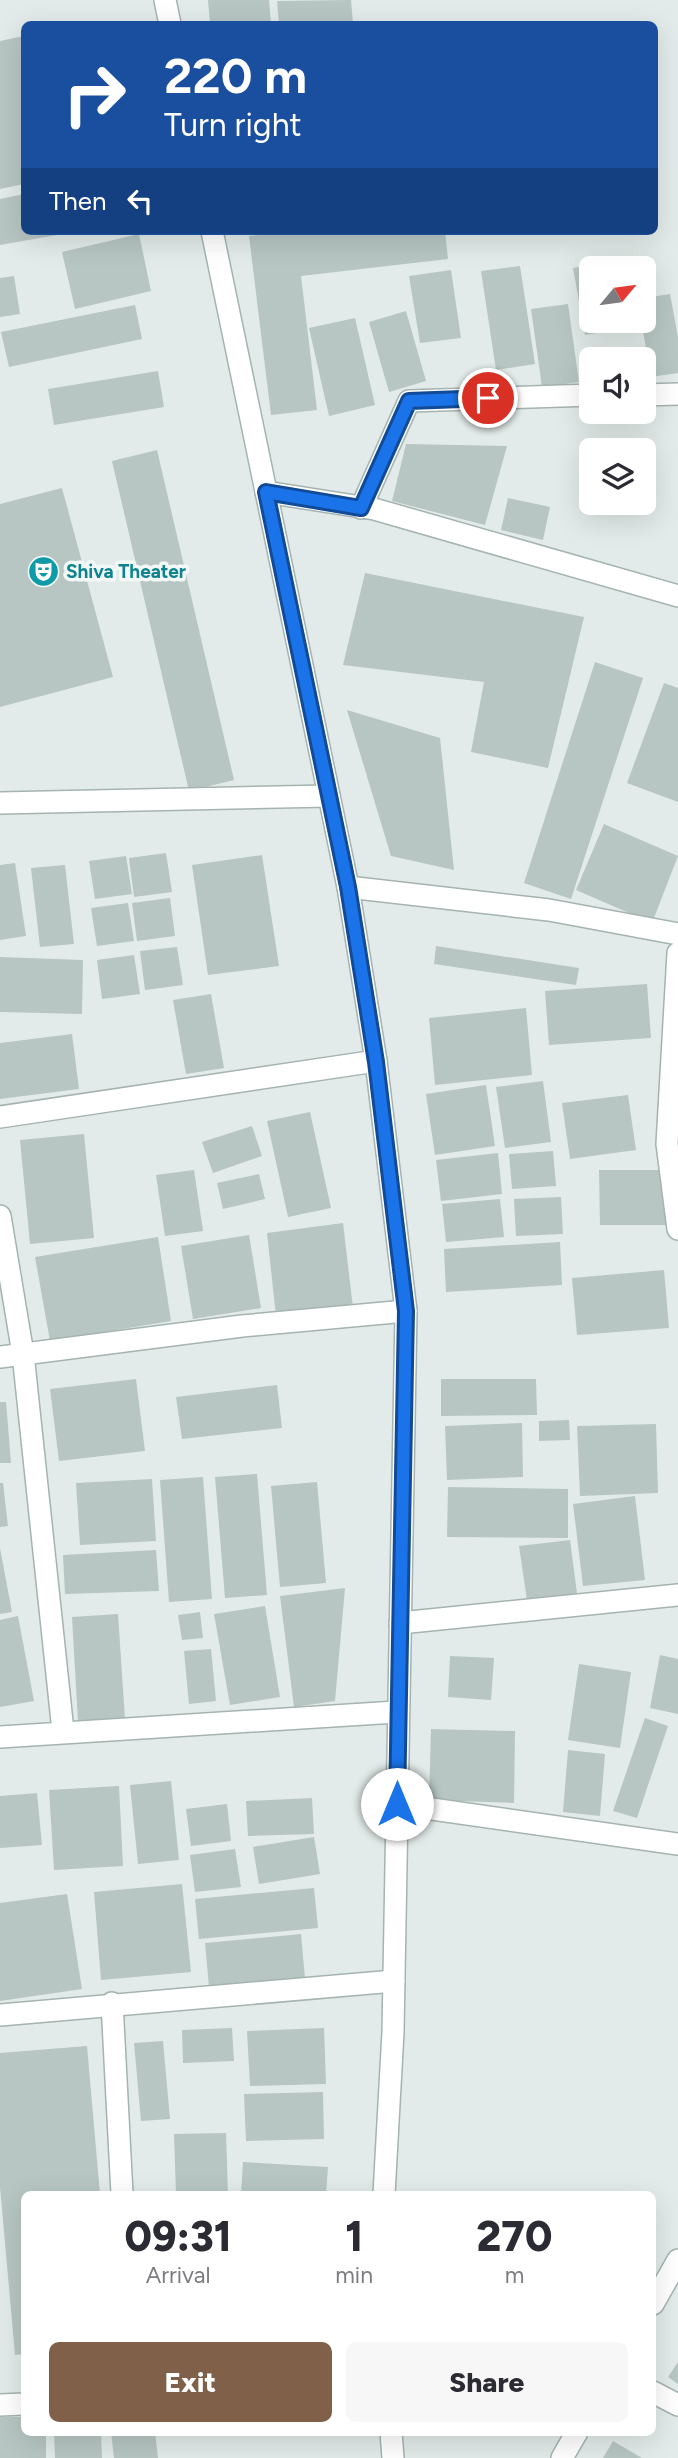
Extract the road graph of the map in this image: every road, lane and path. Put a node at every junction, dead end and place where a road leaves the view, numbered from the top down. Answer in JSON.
{"nodes":[{"id":1,"x":165,"y":0,"type":"edge"},
{"id":2,"x":169,"y":21,"type":"edge"},
{"id":3,"x":213,"y":235,"type":"edge"},
{"id":4,"x":678,"y":394,"type":"edge"},
{"id":5,"x":579,"y":395,"type":"edge"},
{"id":6,"x":656,"y":395,"type":"edge"},
{"id":7,"x":266,"y":492,"type":"junction"},
{"id":8,"x":361,"y":508,"type":"junction"},
{"id":9,"x":678,"y":596,"type":"edge"},
{"id":10,"x":329,"y":796,"type":"junction"},
{"id":11,"x":0,"y":803,"type":"edge"},
{"id":12,"x":348,"y":887,"type":"junction"},
{"id":13,"x":678,"y":934,"type":"edge"},
{"id":14,"x":678,"y":953,"type":"edge"},
{"id":15,"x":376,"y":1062,"type":"junction"},
{"id":16,"x":0,"y":1117,"type":"edge"},
{"id":17,"x":0,"y":1216,"type":"edge"},
{"id":18,"x":678,"y":1229,"type":"edge"},
{"id":19,"x":406,"y":1311,"type":"junction"},
{"id":20,"x":23,"y":1354,"type":"junction"},
{"id":21,"x":0,"y":1357,"type":"edge"},
{"id":22,"x":678,"y":1595,"type":"edge"},
{"id":23,"x":400,"y":1623,"type":"junction"},
{"id":24,"x":396,"y":1712,"type":"junction"},
{"id":25,"x":63,"y":1731,"type":"junction"},
{"id":26,"x":0,"y":1737,"type":"edge"},
{"id":27,"x":397,"y":1804,"type":"junction"},
{"id":28,"x":678,"y":1844,"type":"edge"},
{"id":29,"x":394,"y":1981,"type":"junction"},
{"id":30,"x":112,"y":2003,"type":"junction"},
{"id":31,"x":0,"y":2015,"type":"edge"},
{"id":32,"x":122,"y":2191,"type":"edge"},
{"id":33,"x":384,"y":2191,"type":"edge"},
{"id":34,"x":678,"y":2260,"type":"edge"},
{"id":35,"x":656,"y":2299,"type":"edge"},
{"id":36,"x":656,"y":2394,"type":"edge"},
{"id":37,"x":0,"y":2404,"type":"edge"},
{"id":38,"x":21,"y":2404,"type":"edge"},
{"id":39,"x":678,"y":2406,"type":"edge"},
{"id":40,"x":391,"y":2436,"type":"edge"},
{"id":41,"x":575,"y":2436,"type":"edge"},
{"id":42,"x":393,"y":2458,"type":"edge"},
{"id":43,"x":562,"y":2458,"type":"edge"}],
"edges":[{"from":1,"to":2,"type":"street"},
{"from":3,"to":7,"type":"street"},
{"from":4,"to":6,"type":"street"},
{"from":5,"to":8,"type":"street"},
{"from":7,"to":8,"type":"street"},
{"from":7,"to":10,"type":"street"},
{"from":8,"to":9,"type":"street"},
{"from":10,"to":11,"type":"street"},
{"from":10,"to":12,"type":"street"},
{"from":12,"to":13,"type":"street"},
{"from":12,"to":15,"type":"street"},
{"from":14,"to":18,"type":"street"},
{"from":15,"to":16,"type":"street"},
{"from":15,"to":19,"type":"street"},
{"from":17,"to":20,"type":"street"},
{"from":19,"to":20,"type":"street"},
{"from":19,"to":23,"type":"street"},
{"from":20,"to":21,"type":"street"},
{"from":20,"to":25,"type":"street"},
{"from":22,"to":23,"type":"street"},
{"from":23,"to":24,"type":"street"},
{"from":24,"to":25,"type":"street"},
{"from":24,"to":27,"type":"street"},
{"from":25,"to":26,"type":"street"},
{"from":27,"to":28,"type":"street"},
{"from":27,"to":29,"type":"street"},
{"from":29,"to":30,"type":"street"},
{"from":29,"to":33,"type":"street"},
{"from":30,"to":31,"type":"street"},
{"from":30,"to":32,"type":"street"},
{"from":34,"to":35,"type":"street"},
{"from":36,"to":39,"type":"street"},
{"from":37,"to":38,"type":"street"},
{"from":40,"to":42,"type":"street"},
{"from":41,"to":43,"type":"street"}]}
